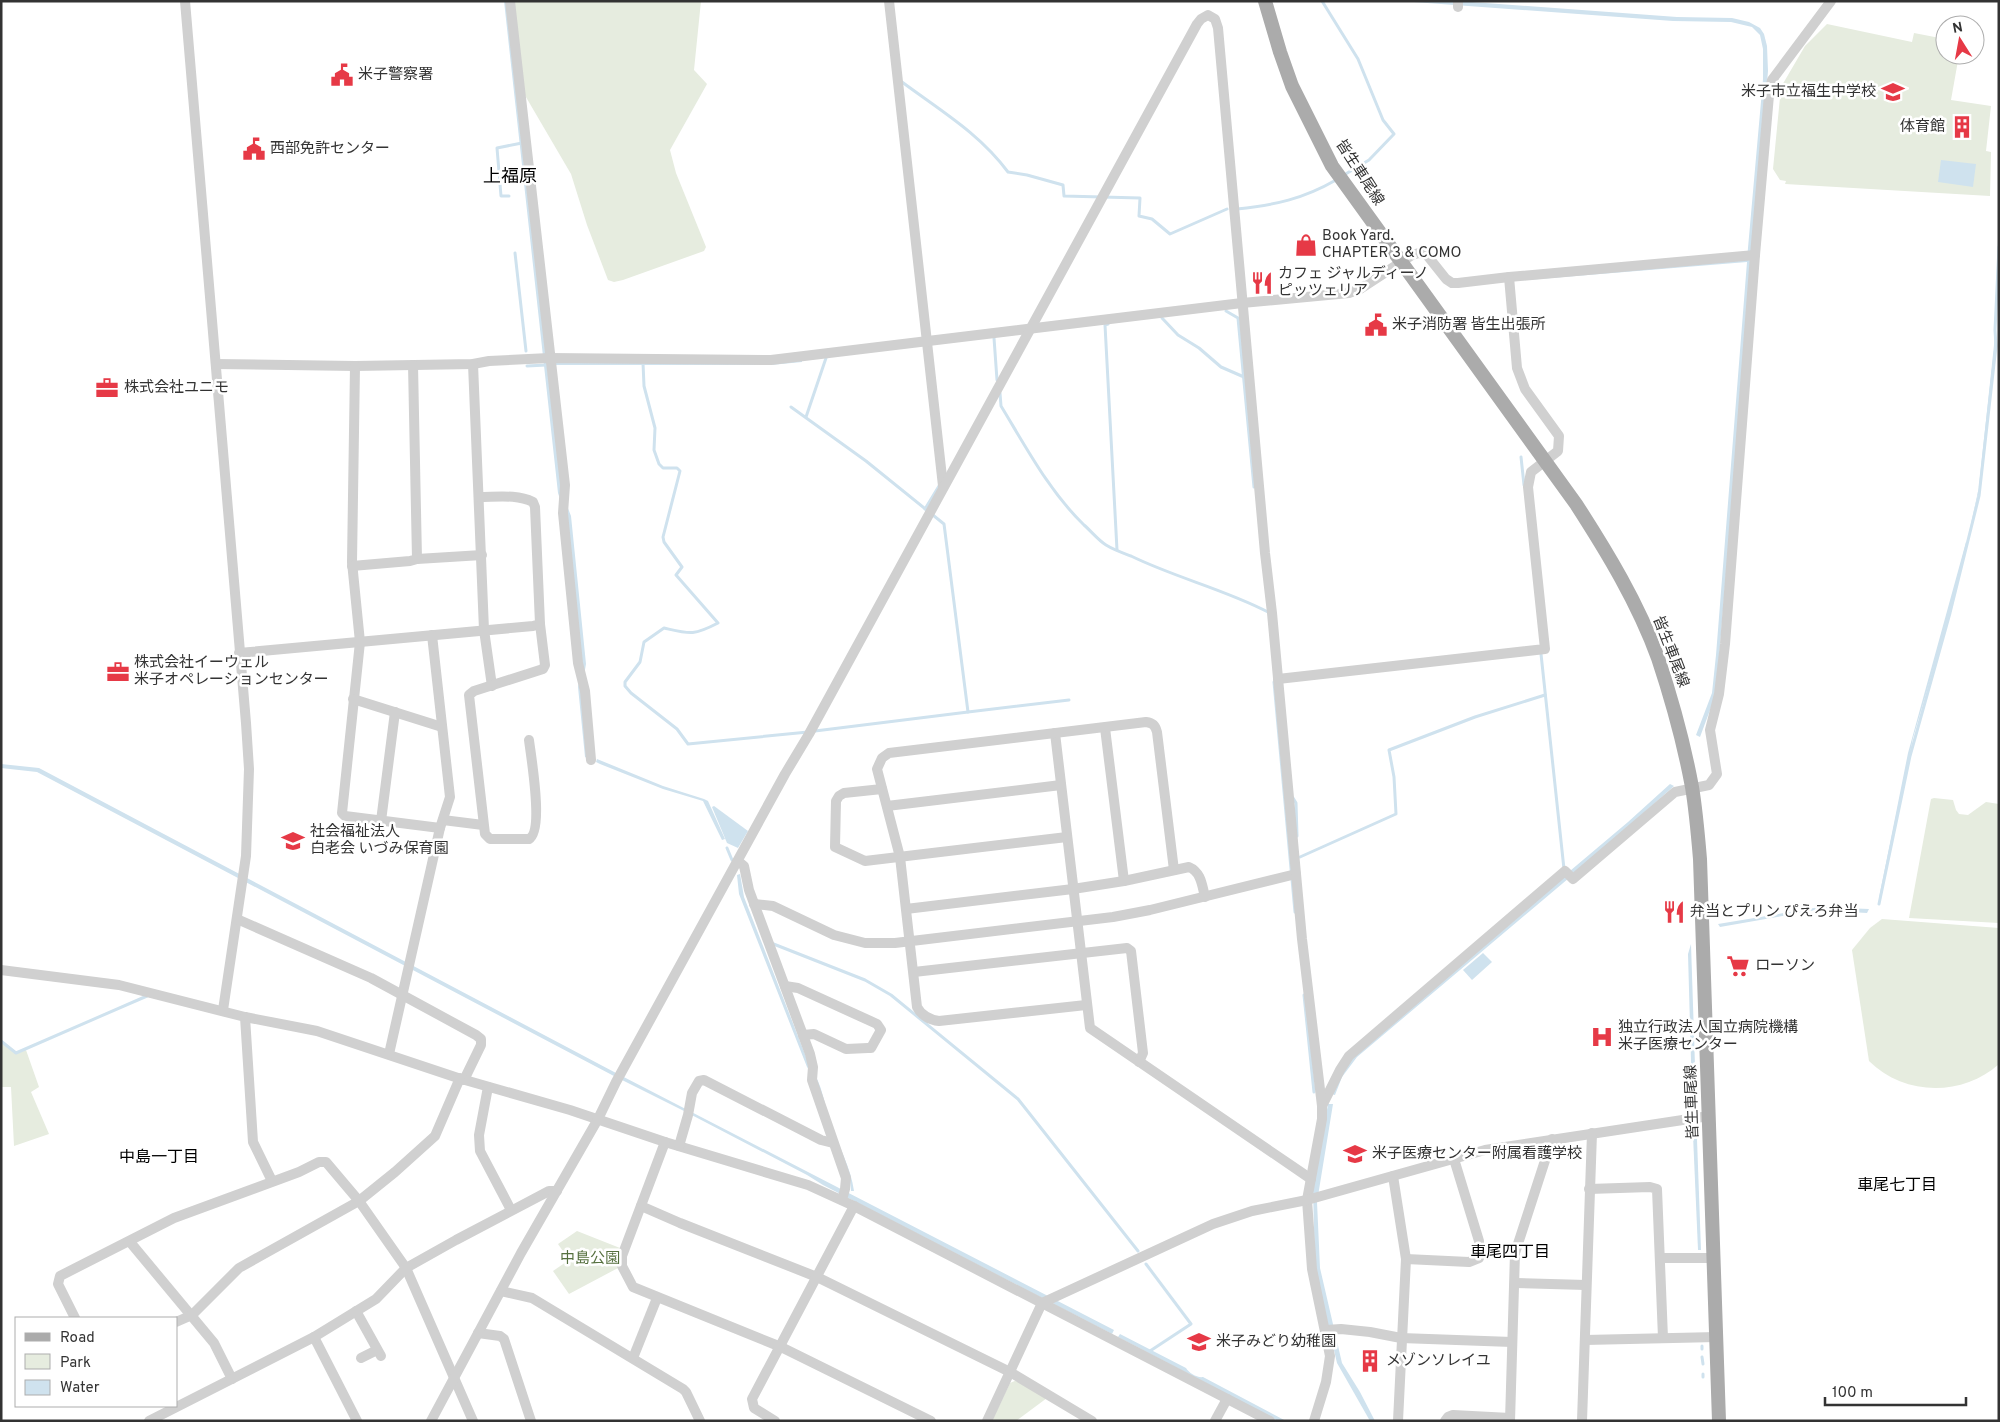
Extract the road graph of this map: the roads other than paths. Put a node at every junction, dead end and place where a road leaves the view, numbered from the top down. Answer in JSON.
{"nodes":[{"id":1,"x":185,"y":1,"type":"edge"},
{"id":2,"x":510,"y":1,"type":"edge"},
{"id":3,"x":889,"y":1,"type":"edge"},
{"id":4,"x":1265,"y":1,"type":"edge"},
{"id":5,"x":1831,"y":1,"type":"edge"},
{"id":6,"x":1750,"y":256,"type":"junction"},
{"id":7,"x":1401,"y":263,"type":"junction"},
{"id":8,"x":1508,"y":277,"type":"junction"},
{"id":9,"x":1242,"y":303,"type":"junction"},
{"id":10,"x":1030,"y":330,"type":"junction"},
{"id":11,"x":926,"y":341,"type":"junction"},
{"id":12,"x":548,"y":360,"type":"junction"},
{"id":13,"x":216,"y":364,"type":"junction"},
{"id":14,"x":473,"y":364,"type":"junction"},
{"id":15,"x":413,"y":365,"type":"junction"},
{"id":16,"x":355,"y":366,"type":"junction"},
{"id":17,"x":1544,"y":460,"type":"junction"},
{"id":18,"x":943,"y":486,"type":"junction"},
{"id":19,"x":479,"y":497,"type":"junction"},
{"id":20,"x":482,"y":555,"type":"junction"},
{"id":21,"x":417,"y":559,"type":"junction"},
{"id":22,"x":352,"y":566,"type":"junction"},
{"id":23,"x":540,"y":624,"type":"junction"},
{"id":24,"x":484,"y":630,"type":"junction"},
{"id":25,"x":432,"y":635,"type":"junction"},
{"id":26,"x":360,"y":642,"type":"junction"},
{"id":27,"x":239,"y":653,"type":"junction"},
{"id":28,"x":1278,"y":679,"type":"junction"},
{"id":29,"x":492,"y":686,"type":"junction"},
{"id":30,"x":353,"y":699,"type":"junction"},
{"id":31,"x":395,"y":712,"type":"junction"},
{"id":32,"x":442,"y":727,"type":"junction"},
{"id":33,"x":1105,"y":728,"type":"junction"},
{"id":34,"x":1055,"y":734,"type":"junction"},
{"id":35,"x":529,"y":740,"type":"dead end"},
{"id":36,"x":591,"y":760,"type":"dead end"},
{"id":37,"x":1061,"y":785,"type":"junction"},
{"id":38,"x":882,"y":788,"type":"junction"},
{"id":39,"x":1692,"y":789,"type":"junction"},
{"id":40,"x":887,"y":806,"type":"junction"},
{"id":41,"x":381,"y":820,"type":"junction"},
{"id":42,"x":441,"y":824,"type":"junction"},
{"id":43,"x":484,"y":825,"type":"junction"},
{"id":44,"x":1067,"y":837,"type":"junction"},
{"id":45,"x":900,"y":857,"type":"junction"},
{"id":46,"x":738,"y":861,"type":"junction"},
{"id":47,"x":1174,"y":870,"type":"junction"},
{"id":48,"x":1296,"y":874,"type":"junction"},
{"id":49,"x":1124,"y":881,"type":"junction"},
{"id":50,"x":1072,"y":889,"type":"junction"},
{"id":51,"x":1205,"y":896,"type":"junction"},
{"id":52,"x":754,"y":904,"type":"junction"},
{"id":53,"x":906,"y":909,"type":"junction"},
{"id":54,"x":237,"y":919,"type":"junction"},
{"id":55,"x":1076,"y":922,"type":"junction"},
{"id":56,"x":910,"y":942,"type":"junction"},
{"id":57,"x":1080,"y":953,"type":"junction"},
{"id":58,"x":1,"y":970,"type":"edge"},
{"id":59,"x":914,"y":972,"type":"junction"},
{"id":60,"x":785,"y":986,"type":"junction"},
{"id":61,"x":402,"y":995,"type":"junction"},
{"id":62,"x":1086,"y":1005,"type":"junction"},
{"id":63,"x":223,"y":1010,"type":"junction"},
{"id":64,"x":245,"y":1017,"type":"junction"},
{"id":65,"x":803,"y":1035,"type":"junction"},
{"id":66,"x":389,"y":1054,"type":"junction"},
{"id":67,"x":1139,"y":1062,"type":"junction"},
{"id":68,"x":462,"y":1079,"type":"junction"},
{"id":69,"x":488,"y":1086,"type":"junction"},
{"id":70,"x":1322,"y":1106,"type":"junction"},
{"id":71,"x":1709,"y":1116,"type":"junction"},
{"id":72,"x":598,"y":1119,"type":"junction"},
{"id":73,"x":1592,"y":1132,"type":"junction"},
{"id":74,"x":1552,"y":1139,"type":"junction"},
{"id":75,"x":665,"y":1142,"type":"junction"},
{"id":76,"x":833,"y":1143,"type":"junction"},
{"id":77,"x":679,"y":1146,"type":"junction"},
{"id":78,"x":1454,"y":1159,"type":"junction"},
{"id":79,"x":1393,"y":1176,"type":"junction"},
{"id":80,"x":1311,"y":1179,"type":"junction"},
{"id":81,"x":272,"y":1181,"type":"junction"},
{"id":82,"x":1589,"y":1189,"type":"junction"},
{"id":83,"x":557,"y":1191,"type":"junction"},
{"id":84,"x":842,"y":1200,"type":"junction"},
{"id":85,"x":1307,"y":1200,"type":"junction"},
{"id":86,"x":359,"y":1202,"type":"junction"},
{"id":87,"x":641,"y":1206,"type":"junction"},
{"id":88,"x":854,"y":1206,"type":"junction"},
{"id":89,"x":511,"y":1210,"type":"junction"},
{"id":90,"x":130,"y":1242,"type":"junction"},
{"id":91,"x":1660,"y":1258,"type":"junction"},
{"id":92,"x":1714,"y":1258,"type":"junction"},
{"id":93,"x":1406,"y":1260,"type":"junction"},
{"id":94,"x":406,"y":1268,"type":"junction"},
{"id":95,"x":817,"y":1277,"type":"junction"},
{"id":96,"x":1515,"y":1283,"type":"junction"},
{"id":97,"x":1586,"y":1284,"type":"junction"},
{"id":98,"x":502,"y":1291,"type":"junction"},
{"id":99,"x":657,"y":1298,"type":"junction"},
{"id":100,"x":1042,"y":1303,"type":"junction"},
{"id":101,"x":356,"y":1311,"type":"junction"},
{"id":102,"x":192,"y":1315,"type":"junction"},
{"id":103,"x":74,"y":1317,"type":"edge"},
{"id":104,"x":178,"y":1321,"type":"edge"},
{"id":105,"x":1326,"y":1330,"type":"junction"},
{"id":106,"x":478,"y":1333,"type":"junction"},
{"id":107,"x":314,"y":1337,"type":"junction"},
{"id":108,"x":1717,"y":1337,"type":"junction"},
{"id":109,"x":1401,"y":1338,"type":"junction"},
{"id":110,"x":1663,"y":1338,"type":"junction"},
{"id":111,"x":1585,"y":1340,"type":"junction"},
{"id":112,"x":1512,"y":1342,"type":"junction"},
{"id":113,"x":781,"y":1347,"type":"junction"},
{"id":114,"x":361,"y":1358,"type":"dead end"},
{"id":115,"x":633,"y":1358,"type":"junction"},
{"id":116,"x":1010,"y":1372,"type":"junction"},
{"id":117,"x":454,"y":1378,"type":"junction"},
{"id":118,"x":232,"y":1380,"type":"junction"},
{"id":119,"x":1227,"y":1399,"type":"junction"},
{"id":120,"x":177,"y":1407,"type":"edge"},
{"id":121,"x":178,"y":1407,"type":"edge"},
{"id":122,"x":1510,"y":1420,"type":"edge"},
{"id":123,"x":149,"y":1421,"type":"edge"},
{"id":124,"x":357,"y":1421,"type":"edge"},
{"id":125,"x":431,"y":1421,"type":"edge"},
{"id":126,"x":473,"y":1421,"type":"edge"},
{"id":127,"x":531,"y":1421,"type":"edge"},
{"id":128,"x":700,"y":1421,"type":"edge"},
{"id":129,"x":775,"y":1421,"type":"edge"},
{"id":130,"x":931,"y":1421,"type":"edge"},
{"id":131,"x":986,"y":1421,"type":"edge"},
{"id":132,"x":1092,"y":1421,"type":"edge"},
{"id":133,"x":1216,"y":1421,"type":"edge"},
{"id":134,"x":1270,"y":1421,"type":"edge"},
{"id":135,"x":1314,"y":1421,"type":"edge"},
{"id":136,"x":1398,"y":1421,"type":"edge"},
{"id":137,"x":1445,"y":1421,"type":"edge"},
{"id":138,"x":1582,"y":1421,"type":"edge"},
{"id":139,"x":1719,"y":1421,"type":"edge"}],
"edges":[{"from":1,"to":13,"type":"street"},
{"from":2,"to":12,"type":"street"},
{"from":3,"to":11,"type":"street"},
{"from":4,"to":7,"type":"main road","name":"皆生車尾線"},
{"from":5,"to":6,"type":"street"},
{"from":6,"to":8,"type":"street"},
{"from":6,"to":39,"type":"street"},
{"from":7,"to":8,"type":"street"},
{"from":7,"to":9,"type":"street"},
{"from":7,"to":17,"type":"main road","name":"皆生車尾線"},
{"from":8,"to":17,"type":"street"},
{"from":9,"to":10,"type":"street"},
{"from":9,"to":10,"type":"street"},
{"from":9,"to":28,"type":"street"},
{"from":10,"to":11,"type":"street"},
{"from":10,"to":18,"type":"street"},
{"from":11,"to":12,"type":"street"},
{"from":11,"to":18,"type":"street"},
{"from":12,"to":14,"type":"street"},
{"from":12,"to":36,"type":"street"},
{"from":13,"to":16,"type":"street"},
{"from":13,"to":27,"type":"street"},
{"from":14,"to":15,"type":"street"},
{"from":14,"to":19,"type":"street"},
{"from":15,"to":16,"type":"street"},
{"from":15,"to":21,"type":"street"},
{"from":16,"to":22,"type":"street"},
{"from":17,"to":28,"type":"street"},
{"from":17,"to":39,"type":"main road","name":"皆生車尾線"},
{"from":18,"to":46,"type":"street"},
{"from":19,"to":20,"type":"street"},
{"from":19,"to":23,"type":"street"},
{"from":20,"to":21,"type":"street"},
{"from":20,"to":24,"type":"street"},
{"from":21,"to":22,"type":"street"},
{"from":22,"to":26,"type":"street"},
{"from":23,"to":24,"type":"street"},
{"from":23,"to":29,"type":"street"},
{"from":24,"to":25,"type":"street"},
{"from":24,"to":29,"type":"street"},
{"from":25,"to":26,"type":"street"},
{"from":25,"to":32,"type":"street"},
{"from":26,"to":27,"type":"street"},
{"from":26,"to":30,"type":"street"},
{"from":27,"to":54,"type":"street"},
{"from":28,"to":48,"type":"street"},
{"from":29,"to":43,"type":"street"},
{"from":30,"to":31,"type":"street"},
{"from":30,"to":41,"type":"street"},
{"from":31,"to":32,"type":"street"},
{"from":31,"to":41,"type":"street"},
{"from":32,"to":42,"type":"street"},
{"from":33,"to":34,"type":"street"},
{"from":33,"to":47,"type":"street"},
{"from":33,"to":49,"type":"street"},
{"from":34,"to":37,"type":"street"},
{"from":34,"to":38,"type":"street"},
{"from":35,"to":43,"type":"street"},
{"from":37,"to":40,"type":"street"},
{"from":37,"to":44,"type":"street"},
{"from":38,"to":40,"type":"street"},
{"from":38,"to":45,"type":"street"},
{"from":39,"to":70,"type":"street"},
{"from":39,"to":71,"type":"main road","name":"皆生車尾線"},
{"from":40,"to":45,"type":"street"},
{"from":41,"to":42,"type":"street"},
{"from":42,"to":43,"type":"street"},
{"from":42,"to":61,"type":"street"},
{"from":44,"to":45,"type":"street"},
{"from":44,"to":50,"type":"street"},
{"from":45,"to":53,"type":"street"},
{"from":46,"to":52,"type":"street"},
{"from":46,"to":72,"type":"street"},
{"from":47,"to":49,"type":"street"},
{"from":47,"to":51,"type":"street"},
{"from":48,"to":51,"type":"street"},
{"from":48,"to":70,"type":"street"},
{"from":49,"to":50,"type":"street"},
{"from":50,"to":53,"type":"street"},
{"from":50,"to":55,"type":"street"},
{"from":51,"to":55,"type":"street"},
{"from":52,"to":56,"type":"street"},
{"from":52,"to":60,"type":"street"},
{"from":53,"to":56,"type":"street"},
{"from":54,"to":61,"type":"street"},
{"from":54,"to":63,"type":"street"},
{"from":55,"to":56,"type":"street"},
{"from":55,"to":57,"type":"street"},
{"from":56,"to":59,"type":"street"},
{"from":57,"to":59,"type":"street"},
{"from":57,"to":62,"type":"street"},
{"from":57,"to":67,"type":"street"},
{"from":58,"to":63,"type":"street"},
{"from":59,"to":62,"type":"street"},
{"from":60,"to":65,"type":"street"},
{"from":60,"to":65,"type":"street"},
{"from":61,"to":66,"type":"street"},
{"from":61,"to":68,"type":"street"},
{"from":62,"to":67,"type":"street"},
{"from":63,"to":64,"type":"street"},
{"from":64,"to":66,"type":"street"},
{"from":64,"to":81,"type":"street"},
{"from":65,"to":76,"type":"street"},
{"from":66,"to":68,"type":"street"},
{"from":67,"to":80,"type":"street"},
{"from":68,"to":69,"type":"street"},
{"from":68,"to":86,"type":"street"},
{"from":69,"to":72,"type":"street"},
{"from":69,"to":89,"type":"street"},
{"from":70,"to":80,"type":"street"},
{"from":71,"to":73,"type":"street"},
{"from":71,"to":92,"type":"main road","name":"皆生車尾線"},
{"from":72,"to":75,"type":"street"},
{"from":72,"to":83,"type":"street"},
{"from":73,"to":74,"type":"street"},
{"from":73,"to":82,"type":"street"},
{"from":74,"to":78,"type":"street"},
{"from":74,"to":96,"type":"street"},
{"from":75,"to":77,"type":"street"},
{"from":75,"to":87,"type":"street"},
{"from":76,"to":77,"type":"street"},
{"from":76,"to":84,"type":"street"},
{"from":77,"to":84,"type":"street"},
{"from":78,"to":79,"type":"street"},
{"from":78,"to":93,"type":"street"},
{"from":79,"to":85,"type":"street"},
{"from":79,"to":93,"type":"street"},
{"from":80,"to":85,"type":"street"},
{"from":81,"to":86,"type":"street"},
{"from":81,"to":90,"type":"street"},
{"from":82,"to":91,"type":"street"},
{"from":82,"to":97,"type":"street"},
{"from":83,"to":89,"type":"street"},
{"from":83,"to":98,"type":"street"},
{"from":84,"to":88,"type":"street"},
{"from":85,"to":100,"type":"street"},
{"from":85,"to":105,"type":"street"},
{"from":86,"to":94,"type":"street"},
{"from":86,"to":102,"type":"street"},
{"from":87,"to":95,"type":"street"},
{"from":87,"to":99,"type":"street"},
{"from":88,"to":95,"type":"street"},
{"from":88,"to":100,"type":"street"},
{"from":89,"to":94,"type":"street"},
{"from":90,"to":102,"type":"street"},
{"from":90,"to":103,"type":"street"},
{"from":91,"to":92,"type":"street"},
{"from":91,"to":110,"type":"street"},
{"from":92,"to":108,"type":"main road","name":"皆生車尾線"},
{"from":93,"to":109,"type":"street"},
{"from":94,"to":101,"type":"street"},
{"from":94,"to":117,"type":"street"},
{"from":95,"to":113,"type":"street"},
{"from":95,"to":116,"type":"street"},
{"from":96,"to":97,"type":"street"},
{"from":96,"to":112,"type":"street"},
{"from":97,"to":111,"type":"street"},
{"from":98,"to":106,"type":"street"},
{"from":98,"to":115,"type":"street"},
{"from":99,"to":113,"type":"street"},
{"from":99,"to":115,"type":"street"},
{"from":100,"to":116,"type":"street"},
{"from":100,"to":119,"type":"street"},
{"from":101,"to":107,"type":"street"},
{"from":101,"to":114,"type":"street"},
{"from":102,"to":104,"type":"street"},
{"from":102,"to":118,"type":"street"},
{"from":105,"to":109,"type":"street"},
{"from":105,"to":135,"type":"street"},
{"from":106,"to":117,"type":"street"},
{"from":106,"to":127,"type":"street"},
{"from":107,"to":118,"type":"street"},
{"from":107,"to":124,"type":"street"},
{"from":108,"to":110,"type":"street"},
{"from":108,"to":139,"type":"main road","name":"皆生車尾線"},
{"from":109,"to":112,"type":"street"},
{"from":109,"to":136,"type":"street"},
{"from":110,"to":111,"type":"street"},
{"from":111,"to":138,"type":"street"},
{"from":112,"to":122,"type":"street"},
{"from":113,"to":129,"type":"street"},
{"from":113,"to":130,"type":"street"},
{"from":115,"to":128,"type":"street"},
{"from":116,"to":131,"type":"street"},
{"from":116,"to":132,"type":"street"},
{"from":117,"to":125,"type":"street"},
{"from":117,"to":126,"type":"street"},
{"from":118,"to":121,"type":"street"},
{"from":119,"to":133,"type":"street"},
{"from":119,"to":134,"type":"street"},
{"from":120,"to":123,"type":"street"},
{"from":122,"to":137,"type":"street"}]}
